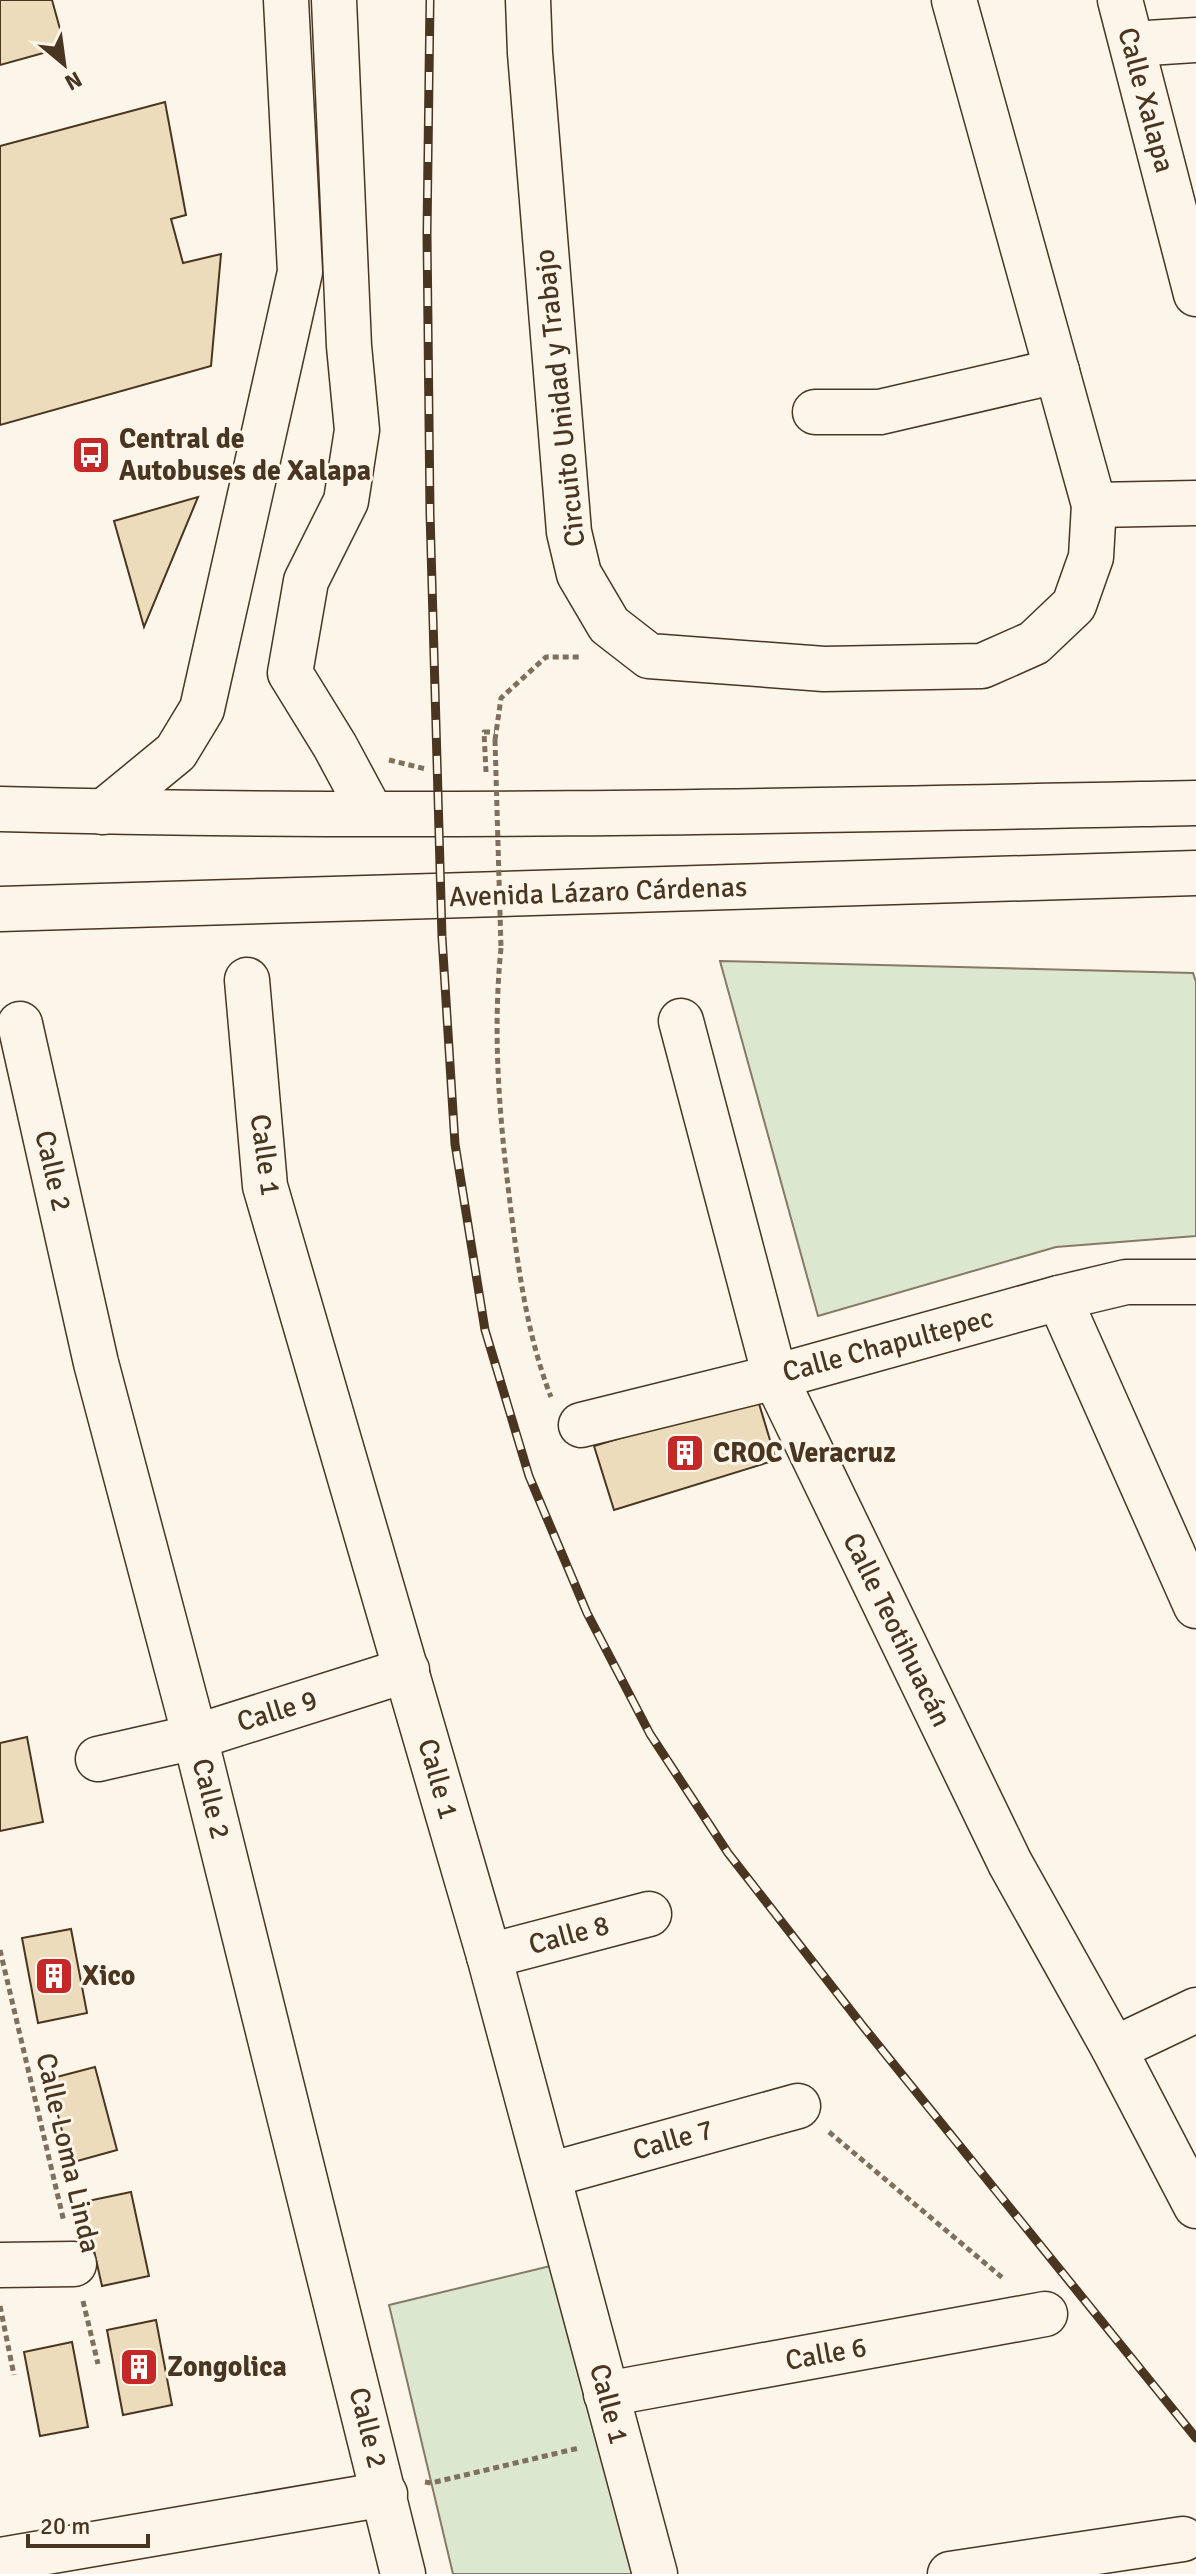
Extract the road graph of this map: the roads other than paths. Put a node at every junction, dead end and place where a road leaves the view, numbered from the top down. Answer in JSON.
{"nodes":[{"id":1,"x":286,"y":0,"type":"edge"},
{"id":2,"x":334,"y":0,"type":"edge"},
{"id":3,"x":528,"y":0,"type":"edge"},
{"id":4,"x":954,"y":0,"type":"edge"},
{"id":5,"x":1120,"y":0,"type":"edge"},
{"id":6,"x":1196,"y":40,"type":"edge"},
{"id":7,"x":1132,"y":44,"type":"junction"},
{"id":8,"x":1194,"y":278,"type":"edge"},
{"id":9,"x":1057,"y":371,"type":"junction"},
{"id":10,"x":815,"y":412,"type":"dead end"},
{"id":11,"x":1196,"y":503,"type":"edge"},
{"id":12,"x":1094,"y":505,"type":"junction"},
{"id":13,"x":1196,"y":803,"type":"edge"},
{"id":14,"x":0,"y":809,"type":"edge"},
{"id":15,"x":103,"y":812,"type":"junction"},
{"id":16,"x":371,"y":813,"type":"junction"},
{"id":17,"x":1196,"y":873,"type":"edge"},
{"id":18,"x":0,"y":909,"type":"edge"},
{"id":19,"x":247,"y":980,"type":"dead end"},
{"id":20,"x":681,"y":1021,"type":"dead end"},
{"id":21,"x":20,"y":1024,"type":"dead end"},
{"id":22,"x":1196,"y":1282,"type":"edge"},
{"id":23,"x":1059,"y":1298,"type":"junction"},
{"id":24,"x":775,"y":1377,"type":"junction"},
{"id":25,"x":581,"y":1425,"type":"road end"},
{"id":26,"x":1196,"y":1606,"type":"edge"},
{"id":27,"x":407,"y":1670,"type":"junction"},
{"id":28,"x":195,"y":1737,"type":"junction"},
{"id":29,"x":98,"y":1759,"type":"dead end"},
{"id":30,"x":649,"y":1914,"type":"dead end"},
{"id":31,"x":489,"y":1956,"type":"junction"},
{"id":32,"x":1196,"y":2010,"type":"edge"},
{"id":33,"x":1114,"y":2049,"type":"junction"},
{"id":34,"x":798,"y":2106,"type":"road end"},
{"id":35,"x":549,"y":2175,"type":"junction"},
{"id":36,"x":1196,"y":2206,"type":"edge"},
{"id":37,"x":74,"y":2264,"type":"road end"},
{"id":38,"x":0,"y":2265,"type":"edge"},
{"id":39,"x":1045,"y":2314,"type":"road end"},
{"id":40,"x":606,"y":2394,"type":"junction"},
{"id":41,"x":382,"y":2484,"type":"junction"},
{"id":42,"x":1183,"y":2539,"type":"dead end"},
{"id":43,"x":0,"y":2560,"type":"edge"},
{"id":44,"x":403,"y":2574,"type":"edge"},
{"id":45,"x":655,"y":2574,"type":"edge"},
{"id":46,"x":950,"y":2574,"type":"edge"}],
"edges":[{"from":1,"to":15,"type":"main road"},
{"from":2,"to":16,"type":"main road"},
{"from":3,"to":12,"type":"main road","name":"Circuito Unidad y Trabajo"},
{"from":4,"to":9,"type":"main road"},
{"from":5,"to":7,"type":"main road","name":"Calle Xalapa"},
{"from":6,"to":7,"type":"main road"},
{"from":7,"to":8,"type":"main road","name":"Calle Xalapa"},
{"from":9,"to":10,"type":"main road"},
{"from":9,"to":12,"type":"main road"},
{"from":11,"to":12,"type":"main road"},
{"from":13,"to":16,"type":"main road"},
{"from":14,"to":15,"type":"main road"},
{"from":15,"to":16,"type":"main road"},
{"from":17,"to":18,"type":"main road","name":"Avenida Lázaro Cárdenas"},
{"from":19,"to":27,"type":"main road","name":"Calle 1"},
{"from":20,"to":24,"type":"main road","name":"Calle Teotihuacán"},
{"from":21,"to":28,"type":"main road","name":"Calle 2"},
{"from":22,"to":23,"type":"main road","name":"Calle Chapultepec"},
{"from":23,"to":24,"type":"main road","name":"Calle Chapultepec"},
{"from":23,"to":26,"type":"main road"},
{"from":24,"to":25,"type":"main road","name":"Calle Chapultepec"},
{"from":24,"to":33,"type":"main road","name":"Calle Teotihuacán"},
{"from":27,"to":28,"type":"main road","name":"Calle 9"},
{"from":27,"to":31,"type":"main road","name":"Calle 1"},
{"from":28,"to":29,"type":"main road","name":"Calle 9"},
{"from":28,"to":41,"type":"main road","name":"Calle 2"},
{"from":30,"to":31,"type":"main road","name":"Calle 8"},
{"from":31,"to":35,"type":"main road","name":"Calle 1"},
{"from":32,"to":33,"type":"main road"},
{"from":33,"to":36,"type":"main road","name":"Calle Teotihuacán"},
{"from":34,"to":35,"type":"main road","name":"Calle 7"},
{"from":35,"to":40,"type":"main road","name":"Calle 1"},
{"from":37,"to":38,"type":"main road"},
{"from":39,"to":40,"type":"main road","name":"Calle 6"},
{"from":40,"to":45,"type":"main road","name":"Calle 1"},
{"from":41,"to":43,"type":"main road"},
{"from":41,"to":44,"type":"main road","name":"Calle 2"},
{"from":42,"to":46,"type":"main road"}]}
